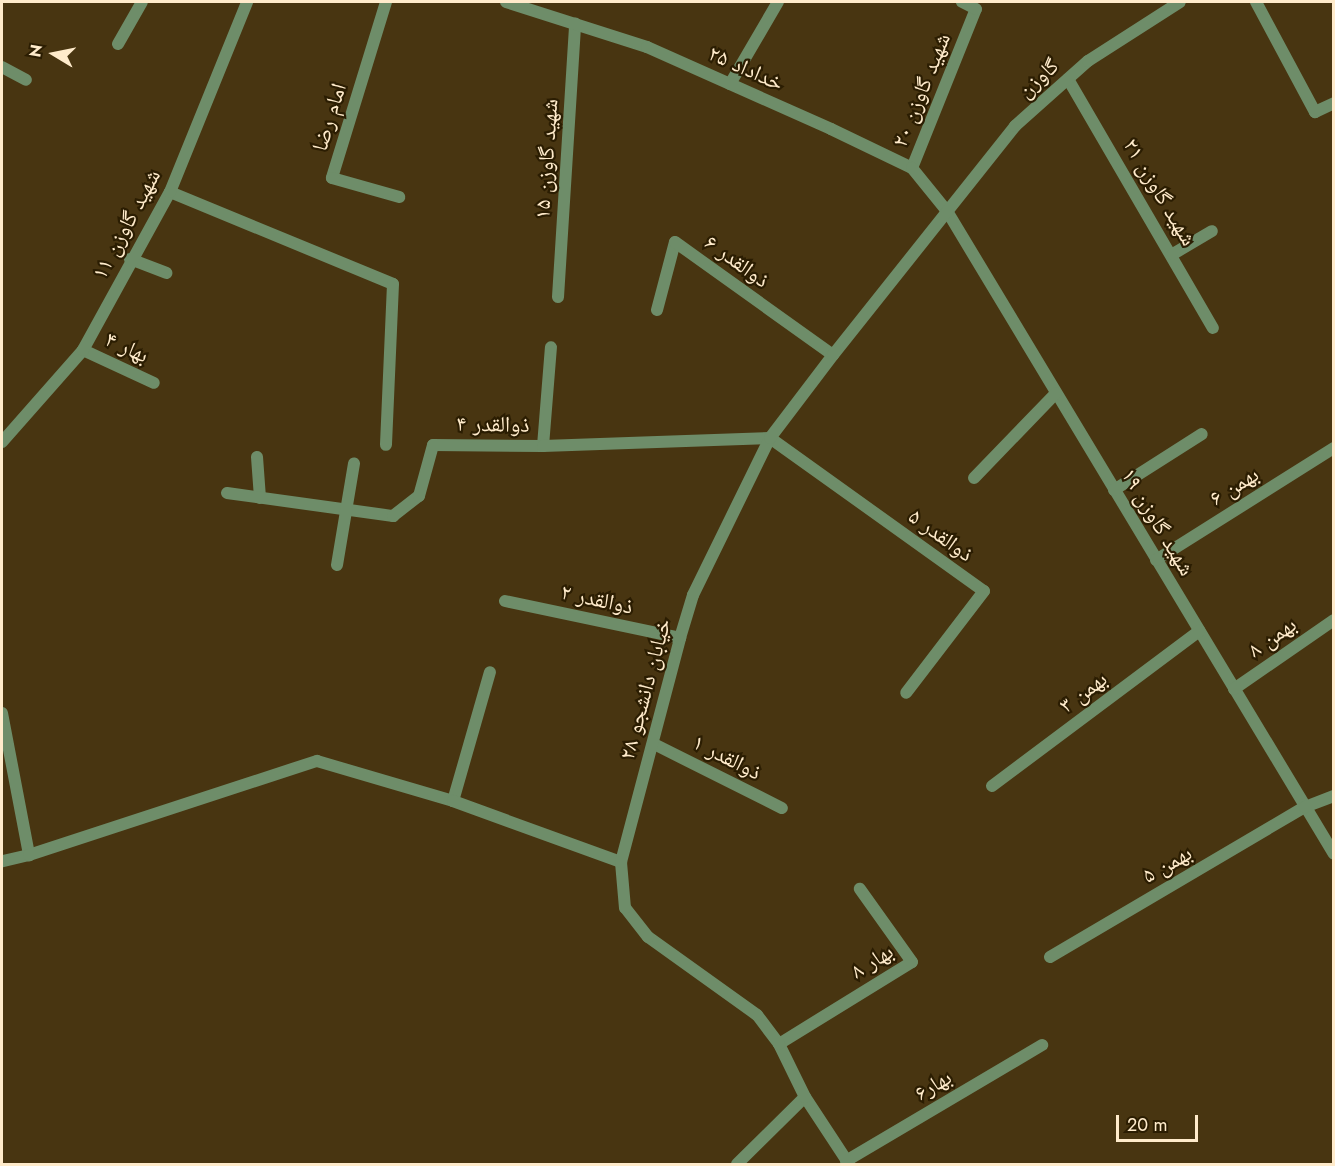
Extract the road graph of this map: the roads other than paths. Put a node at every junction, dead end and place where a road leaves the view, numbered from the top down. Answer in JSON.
{"nodes":[{"id":1,"x":142,"y":2,"type":"edge"},
{"id":2,"x":247,"y":2,"type":"edge"},
{"id":3,"x":386,"y":2,"type":"edge"},
{"id":4,"x":506,"y":2,"type":"edge"},
{"id":5,"x":778,"y":2,"type":"edge"},
{"id":6,"x":962,"y":2,"type":"edge"},
{"id":7,"x":1180,"y":2,"type":"edge"},
{"id":8,"x":1256,"y":2,"type":"edge"},
{"id":9,"x":521,"y":4,"type":"edge"},
{"id":10,"x":575,"y":24,"type":"junction"},
{"id":11,"x":118,"y":44,"type":"dead end"},
{"id":12,"x":2,"y":67,"type":"edge"},
{"id":13,"x":1068,"y":79,"type":"junction"},
{"id":14,"x":26,"y":80,"type":"dead end"},
{"id":15,"x":730,"y":84,"type":"junction"},
{"id":16,"x":1334,"y":103,"type":"edge"},
{"id":17,"x":912,"y":168,"type":"junction"},
{"id":18,"x":170,"y":192,"type":"junction"},
{"id":19,"x":399,"y":196,"type":"dead end"},
{"id":20,"x":947,"y":211,"type":"junction"},
{"id":21,"x":1212,"y":231,"type":"dead end"},
{"id":22,"x":1173,"y":254,"type":"junction"},
{"id":23,"x":130,"y":260,"type":"junction"},
{"id":24,"x":166,"y":273,"type":"dead end"},
{"id":25,"x":558,"y":297,"type":"dead end"},
{"id":26,"x":657,"y":310,"type":"dead end"},
{"id":27,"x":1213,"y":328,"type":"dead end"},
{"id":28,"x":551,"y":348,"type":"dead end"},
{"id":29,"x":83,"y":350,"type":"junction"},
{"id":30,"x":833,"y":355,"type":"junction"},
{"id":31,"x":154,"y":383,"type":"dead end"},
{"id":32,"x":1056,"y":393,"type":"junction"},
{"id":33,"x":1202,"y":434,"type":"dead end"},
{"id":34,"x":770,"y":438,"type":"junction"},
{"id":35,"x":2,"y":442,"type":"edge"},
{"id":36,"x":386,"y":445,"type":"dead end"},
{"id":37,"x":543,"y":446,"type":"junction"},
{"id":38,"x":1334,"y":448,"type":"edge"},
{"id":39,"x":257,"y":457,"type":"dead end"},
{"id":40,"x":354,"y":463,"type":"dead end"},
{"id":41,"x":974,"y":478,"type":"dead end"},
{"id":42,"x":1114,"y":490,"type":"junction"},
{"id":43,"x":227,"y":493,"type":"dead end"},
{"id":44,"x":260,"y":498,"type":"junction"},
{"id":45,"x":348,"y":510,"type":"junction"},
{"id":46,"x":1156,"y":560,"type":"junction"},
{"id":47,"x":337,"y":565,"type":"dead end"},
{"id":48,"x":505,"y":601,"type":"dead end"},
{"id":49,"x":1334,"y":620,"type":"edge"},
{"id":50,"x":1199,"y":631,"type":"junction"},
{"id":51,"x":680,"y":638,"type":"junction"},
{"id":52,"x":489,"y":672,"type":"dead end"},
{"id":53,"x":1234,"y":689,"type":"junction"},
{"id":54,"x":906,"y":693,"type":"dead end"},
{"id":55,"x":2,"y":713,"type":"edge"},
{"id":56,"x":654,"y":744,"type":"junction"},
{"id":57,"x":992,"y":786,"type":"dead end"},
{"id":58,"x":1334,"y":796,"type":"edge"},
{"id":59,"x":453,"y":801,"type":"junction"},
{"id":60,"x":1305,"y":807,"type":"junction"},
{"id":61,"x":782,"y":808,"type":"dead end"},
{"id":62,"x":1334,"y":854,"type":"edge"},
{"id":63,"x":29,"y":855,"type":"junction"},
{"id":64,"x":2,"y":861,"type":"edge"},
{"id":65,"x":621,"y":862,"type":"junction"},
{"id":66,"x":860,"y":889,"type":"dead end"},
{"id":67,"x":1050,"y":957,"type":"dead end"},
{"id":68,"x":779,"y":1044,"type":"junction"},
{"id":69,"x":1042,"y":1045,"type":"dead end"},
{"id":70,"x":805,"y":1097,"type":"junction"},
{"id":71,"x":847,"y":1163,"type":"edge"},
{"id":72,"x":737,"y":1164,"type":"edge"}],
"edges":[{"from":1,"to":11,"type":"street"},
{"from":2,"to":18,"type":"street","name":"شهید گاوزن ۱۱"},
{"from":3,"to":19,"type":"street","name":"امام رضا"},
{"from":4,"to":9,"type":"street","name":"خداداد ۲۵"},
{"from":5,"to":15,"type":"street"},
{"from":6,"to":17,"type":"street","name":"شهید گاوزن ۲۰"},
{"from":7,"to":13,"type":"street","name":"گاوزن"},
{"from":8,"to":16,"type":"street"},
{"from":9,"to":10,"type":"street","name":"خداداد ۲۵"},
{"from":10,"to":15,"type":"street","name":"خداداد ۲۵"},
{"from":10,"to":25,"type":"street","name":"شهید گاوزن ۱۵"},
{"from":12,"to":14,"type":"street"},
{"from":13,"to":20,"type":"street","name":"گاوزن"},
{"from":13,"to":22,"type":"street","name":"شهید گاوزن ۲۱"},
{"from":15,"to":17,"type":"street","name":"خداداد ۲۵"},
{"from":17,"to":20,"type":"street","name":"خداداد ۲۵"},
{"from":18,"to":23,"type":"street","name":"شهید گاوزن ۱۱"},
{"from":18,"to":36,"type":"street"},
{"from":20,"to":30,"type":"street","name":"خیابان دانشجو ۲۸"},
{"from":20,"to":32,"type":"street","name":"شهید گاوزن ۱۹"},
{"from":21,"to":22,"type":"street"},
{"from":22,"to":27,"type":"street","name":"شهید گاوزن ۲۱"},
{"from":23,"to":24,"type":"street"},
{"from":23,"to":29,"type":"street","name":"شهید گاوزن ۱۱"},
{"from":26,"to":30,"type":"street","name":"ذوالقدر ۶"},
{"from":28,"to":37,"type":"street"},
{"from":29,"to":31,"type":"street","name":"بهار ۴"},
{"from":29,"to":35,"type":"street","name":"شهید گاوزن ۱۱"},
{"from":30,"to":34,"type":"street","name":"خیابان دانشجو ۲۸"},
{"from":32,"to":41,"type":"street"},
{"from":32,"to":42,"type":"street","name":"شهید گاوزن ۱۹"},
{"from":33,"to":42,"type":"street"},
{"from":34,"to":37,"type":"street","name":"ذوالقدر ۴"},
{"from":34,"to":51,"type":"street","name":"خیابان دانشجو ۲۸"},
{"from":34,"to":54,"type":"street","name":"ذوالقدر ۵"},
{"from":37,"to":45,"type":"street","name":"ذوالقدر ۴"},
{"from":38,"to":46,"type":"street","name":"بهمن ۶"},
{"from":39,"to":44,"type":"street"},
{"from":40,"to":45,"type":"street"},
{"from":42,"to":46,"type":"street","name":"شهید گاوزن ۱۹"},
{"from":43,"to":44,"type":"street","name":"ذوالقدر ۴"},
{"from":44,"to":45,"type":"street","name":"ذوالقدر ۴"},
{"from":45,"to":47,"type":"street"},
{"from":46,"to":50,"type":"street","name":"شهید گاوزن ۱۹"},
{"from":48,"to":51,"type":"street","name":"ذوالقدر ۲"},
{"from":49,"to":53,"type":"street","name":"بهمن ۸"},
{"from":50,"to":53,"type":"street","name":"شهید گاوزن ۱۹"},
{"from":50,"to":57,"type":"street","name":"بهمن ۳"},
{"from":51,"to":56,"type":"street","name":"خیابان دانشجو ۲۸"},
{"from":52,"to":59,"type":"street"},
{"from":53,"to":60,"type":"street","name":"شهید گاوزن ۱۹"},
{"from":55,"to":63,"type":"street"},
{"from":56,"to":61,"type":"street","name":"ذوالقدر ۱"},
{"from":56,"to":65,"type":"street","name":"خیابان دانشجو ۲۸"},
{"from":58,"to":60,"type":"street","name":"بهمن ۵"},
{"from":59,"to":63,"type":"street"},
{"from":59,"to":65,"type":"street"},
{"from":60,"to":62,"type":"street","name":"شهید گاوزن ۱۹"},
{"from":60,"to":67,"type":"street","name":"بهمن ۵"},
{"from":63,"to":64,"type":"street"},
{"from":65,"to":68,"type":"street","name":"خیابان دانشجو ۲۸"},
{"from":66,"to":68,"type":"street","name":"بهار ۸"},
{"from":68,"to":70,"type":"street","name":"خیابان دانشجو ۲۸"},
{"from":69,"to":71,"type":"street","name":"بهار۶"},
{"from":70,"to":71,"type":"street","name":"خیابان دانشجو ۲۸"},
{"from":70,"to":72,"type":"street"}]}
